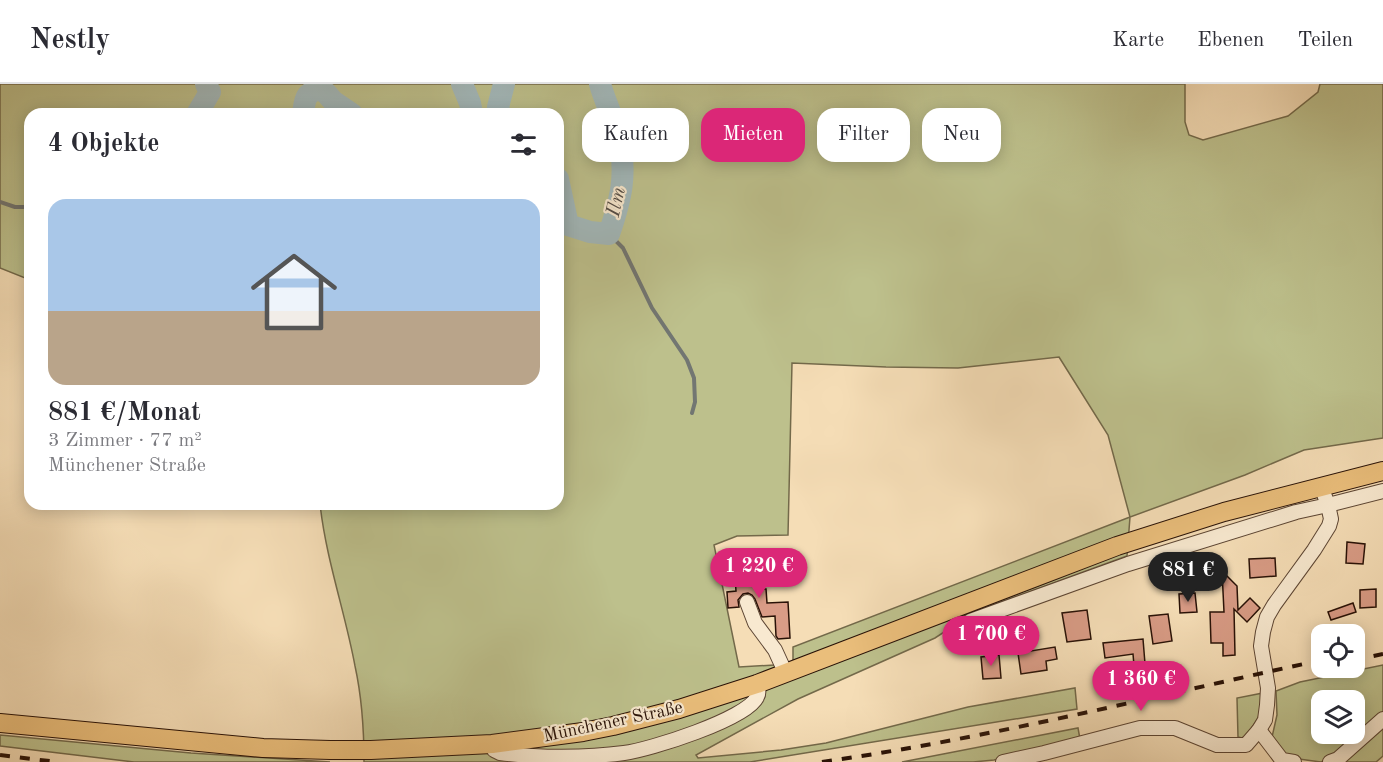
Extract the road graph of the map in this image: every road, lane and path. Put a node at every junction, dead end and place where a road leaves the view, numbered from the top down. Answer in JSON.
{"nodes":[{"id":1,"x":1383,"y":471,"type":"edge"},
{"id":2,"x":1321,"y":486,"type":"junction"},
{"id":3,"x":1383,"y":491,"type":"edge"},
{"id":4,"x":1328,"y":505,"type":"junction"},
{"id":5,"x":747,"y":602,"type":"dead end"},
{"id":6,"x":970,"y":621,"type":"dead end"},
{"id":7,"x":786,"y":674,"type":"junction"},
{"id":8,"x":757,"y":684,"type":"junction"},
{"id":9,"x":1383,"y":719,"type":"edge"},
{"id":10,"x":0,"y":723,"type":"edge"},
{"id":11,"x":1259,"y":730,"type":"junction"},
{"id":12,"x":492,"y":744,"type":"junction"},
{"id":13,"x":1003,"y":762,"type":"edge"},
{"id":14,"x":1294,"y":762,"type":"edge"},
{"id":15,"x":1330,"y":762,"type":"edge"}],
"edges":[{"from":1,"to":2,"type":"main road"},
{"from":2,"to":4,"type":"street"},
{"from":2,"to":7,"type":"main road","name":"Münchener Straße"},
{"from":3,"to":4,"type":"street"},
{"from":4,"to":6,"type":"street"},
{"from":4,"to":11,"type":"street"},
{"from":5,"to":7,"type":"street"},
{"from":7,"to":8,"type":"main road","name":"Münchener Straße"},
{"from":8,"to":12,"type":"main road","name":"Münchener Straße"},
{"from":8,"to":12,"type":"street"},
{"from":9,"to":15,"type":"street"},
{"from":10,"to":12,"type":"main road","name":"Münchener Straße"},
{"from":11,"to":13,"type":"street"},
{"from":11,"to":14,"type":"street"}]}
